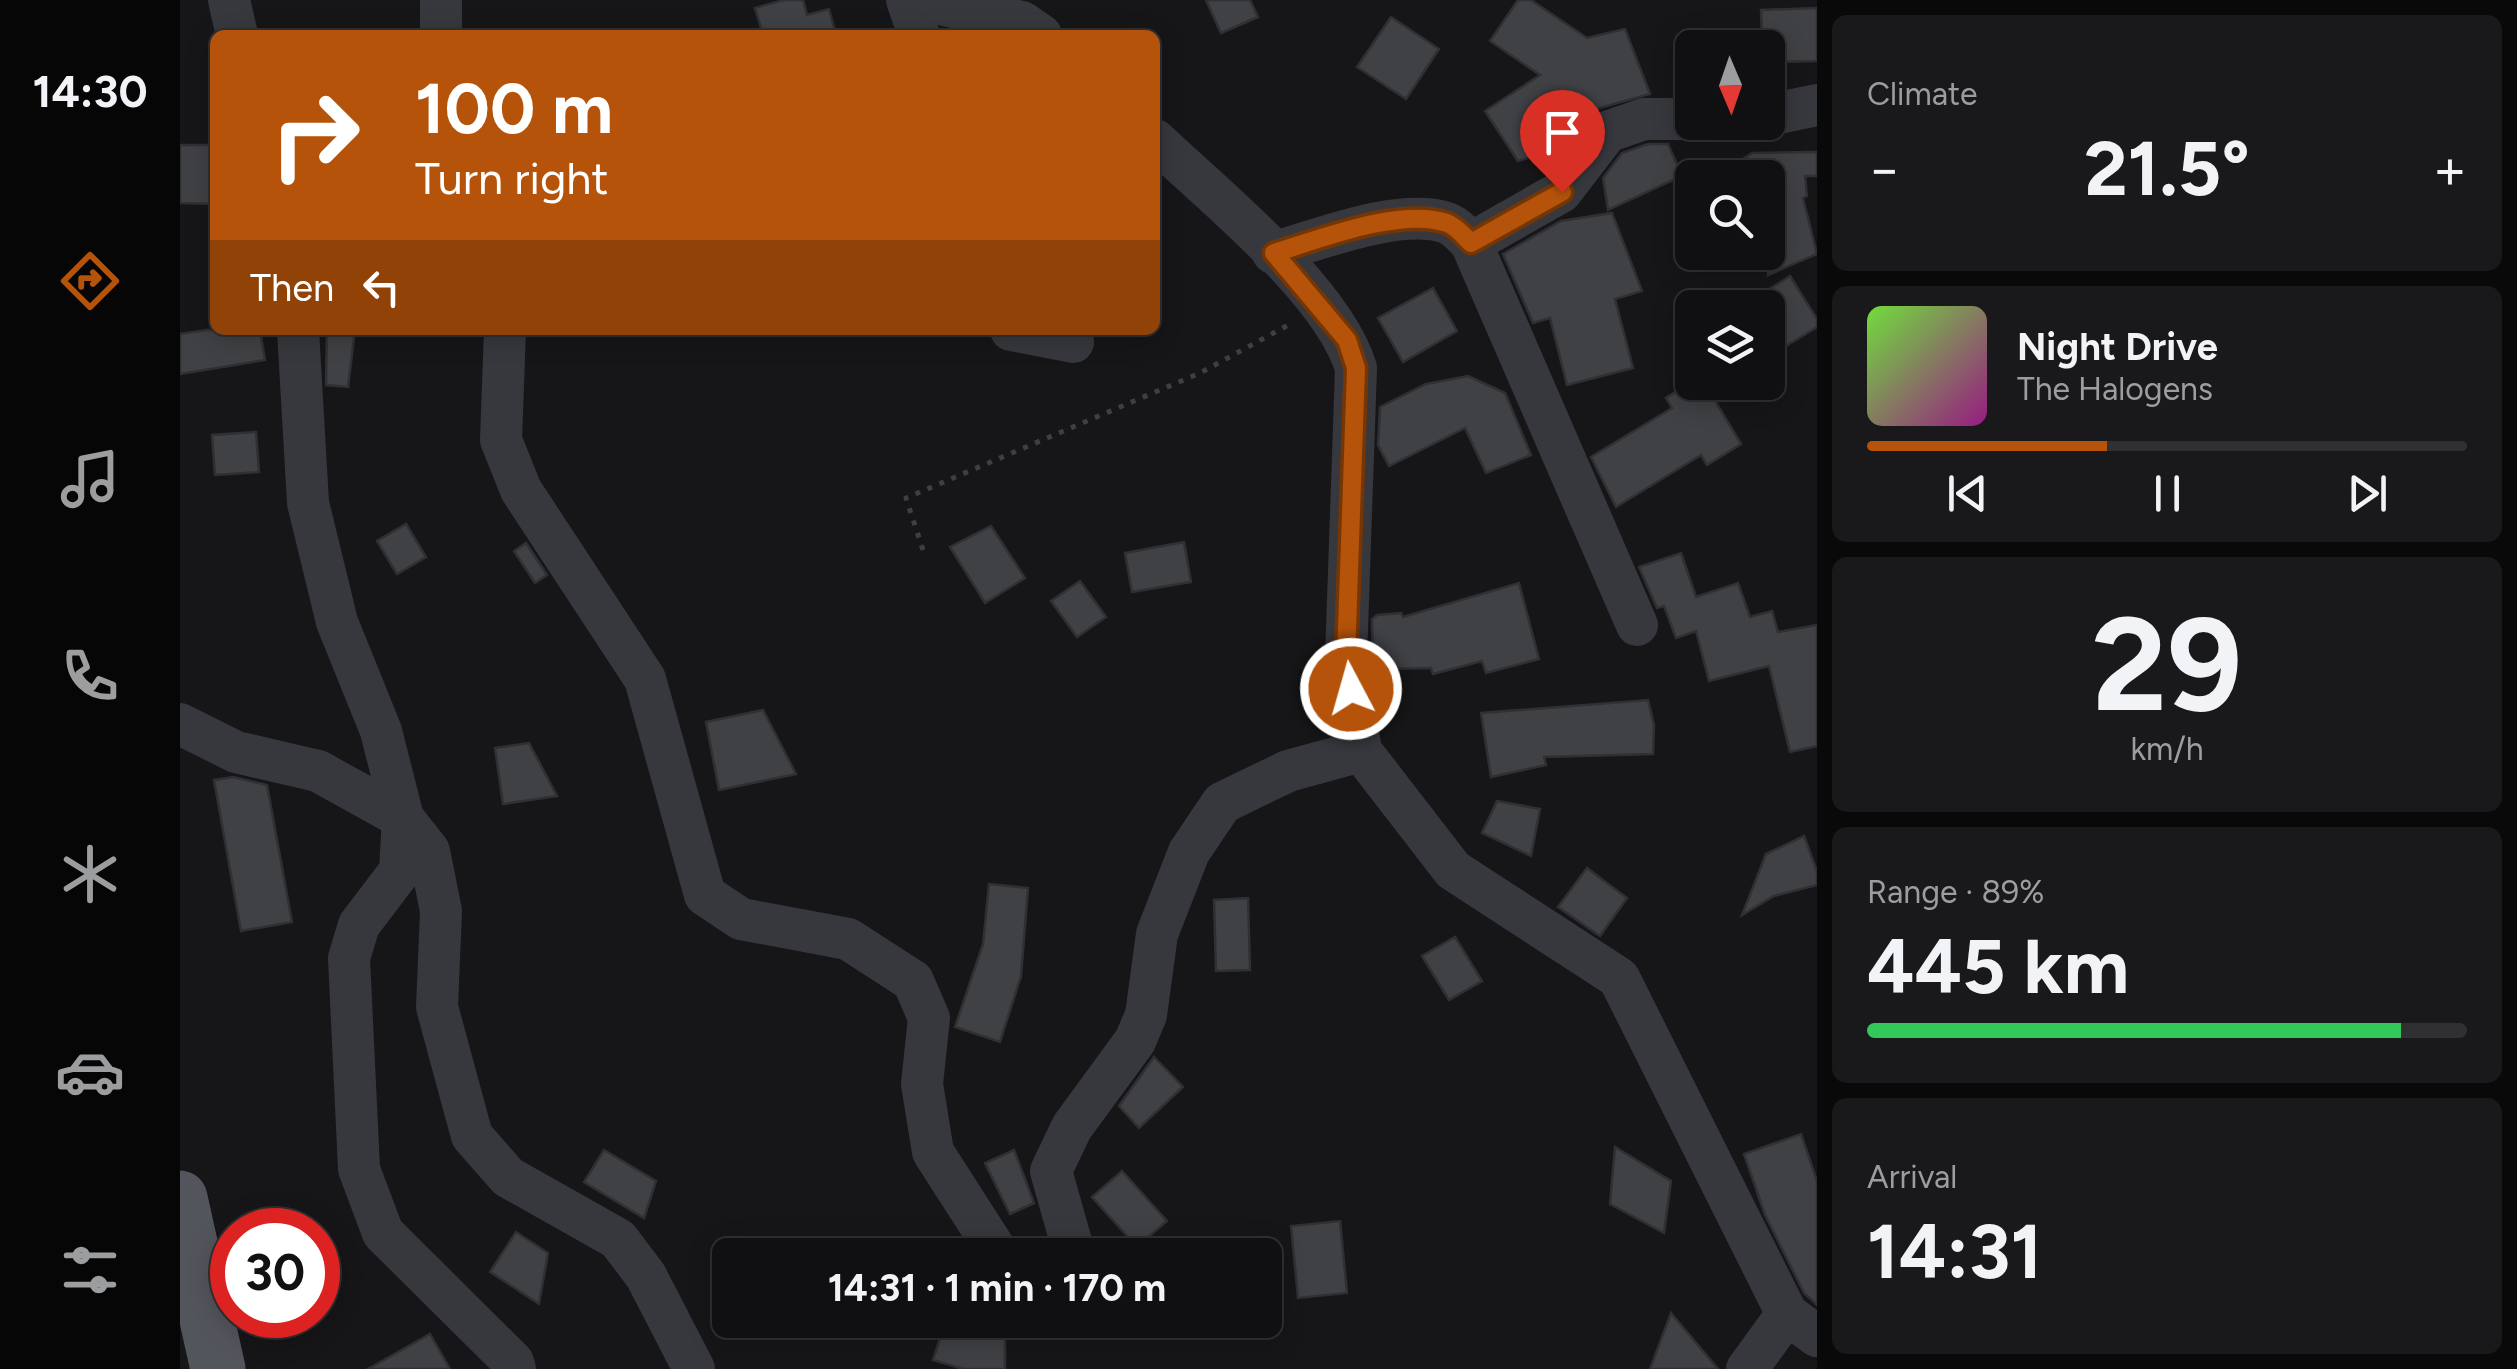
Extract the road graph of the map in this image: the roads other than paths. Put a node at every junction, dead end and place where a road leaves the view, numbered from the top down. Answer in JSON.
{"nodes":[{"id":1,"x":229,"y":0,"type":"edge"},
{"id":2,"x":440,"y":0,"type":"edge"},
{"id":3,"x":907,"y":0,"type":"edge"},
{"id":4,"x":938,"y":0,"type":"edge"},
{"id":5,"x":236,"y":30,"type":"edge"},
{"id":6,"x":441,"y":30,"type":"edge"},
{"id":7,"x":916,"y":30,"type":"edge"},
{"id":8,"x":1034,"y":30,"type":"edge"},
{"id":9,"x":1817,"y":105,"type":"edge"},
{"id":10,"x":1785,"y":112,"type":"edge"},
{"id":11,"x":1675,"y":119,"type":"edge"},
{"id":12,"x":1160,"y":145,"type":"edge"},
{"id":13,"x":1471,"y":243,"type":"junction"},
{"id":14,"x":1274,"y":253,"type":"junction"},
{"id":15,"x":298,"y":335,"type":"edge"},
{"id":16,"x":504,"y":335,"type":"edge"},
{"id":17,"x":1036,"y":335,"type":"edge"},
{"id":18,"x":1073,"y":342,"type":"dead end"},
{"id":19,"x":1638,"y":625,"type":"dead end"},
{"id":20,"x":180,"y":724,"type":"edge"},
{"id":21,"x":1361,"y":751,"type":"junction"},
{"id":22,"x":403,"y":818,"type":"junction"},
{"id":23,"x":180,"y":1198,"type":"edge"},
{"id":24,"x":988,"y":1238,"type":"edge"},
{"id":25,"x":1070,"y":1238,"type":"edge"},
{"id":26,"x":1802,"y":1325,"type":"edge"},
{"id":27,"x":218,"y":1369,"type":"edge"},
{"id":28,"x":516,"y":1369,"type":"edge"},
{"id":29,"x":694,"y":1369,"type":"edge"},
{"id":30,"x":1747,"y":1369,"type":"edge"}],
"edges":[{"from":1,"to":5,"type":"street"},
{"from":2,"to":6,"type":"street"},
{"from":3,"to":7,"type":"street"},
{"from":4,"to":8,"type":"street"},
{"from":9,"to":10,"type":"street"},
{"from":11,"to":13,"type":"street"},
{"from":12,"to":14,"type":"street"},
{"from":13,"to":14,"type":"street"},
{"from":13,"to":19,"type":"street"},
{"from":14,"to":21,"type":"street"},
{"from":15,"to":22,"type":"street"},
{"from":16,"to":24,"type":"street"},
{"from":17,"to":18,"type":"street"},
{"from":20,"to":22,"type":"street"},
{"from":21,"to":25,"type":"street"},
{"from":21,"to":26,"type":"street"},
{"from":22,"to":28,"type":"street"},
{"from":22,"to":29,"type":"street"},
{"from":23,"to":27,"type":"main road"},
{"from":26,"to":30,"type":"street"}]}
